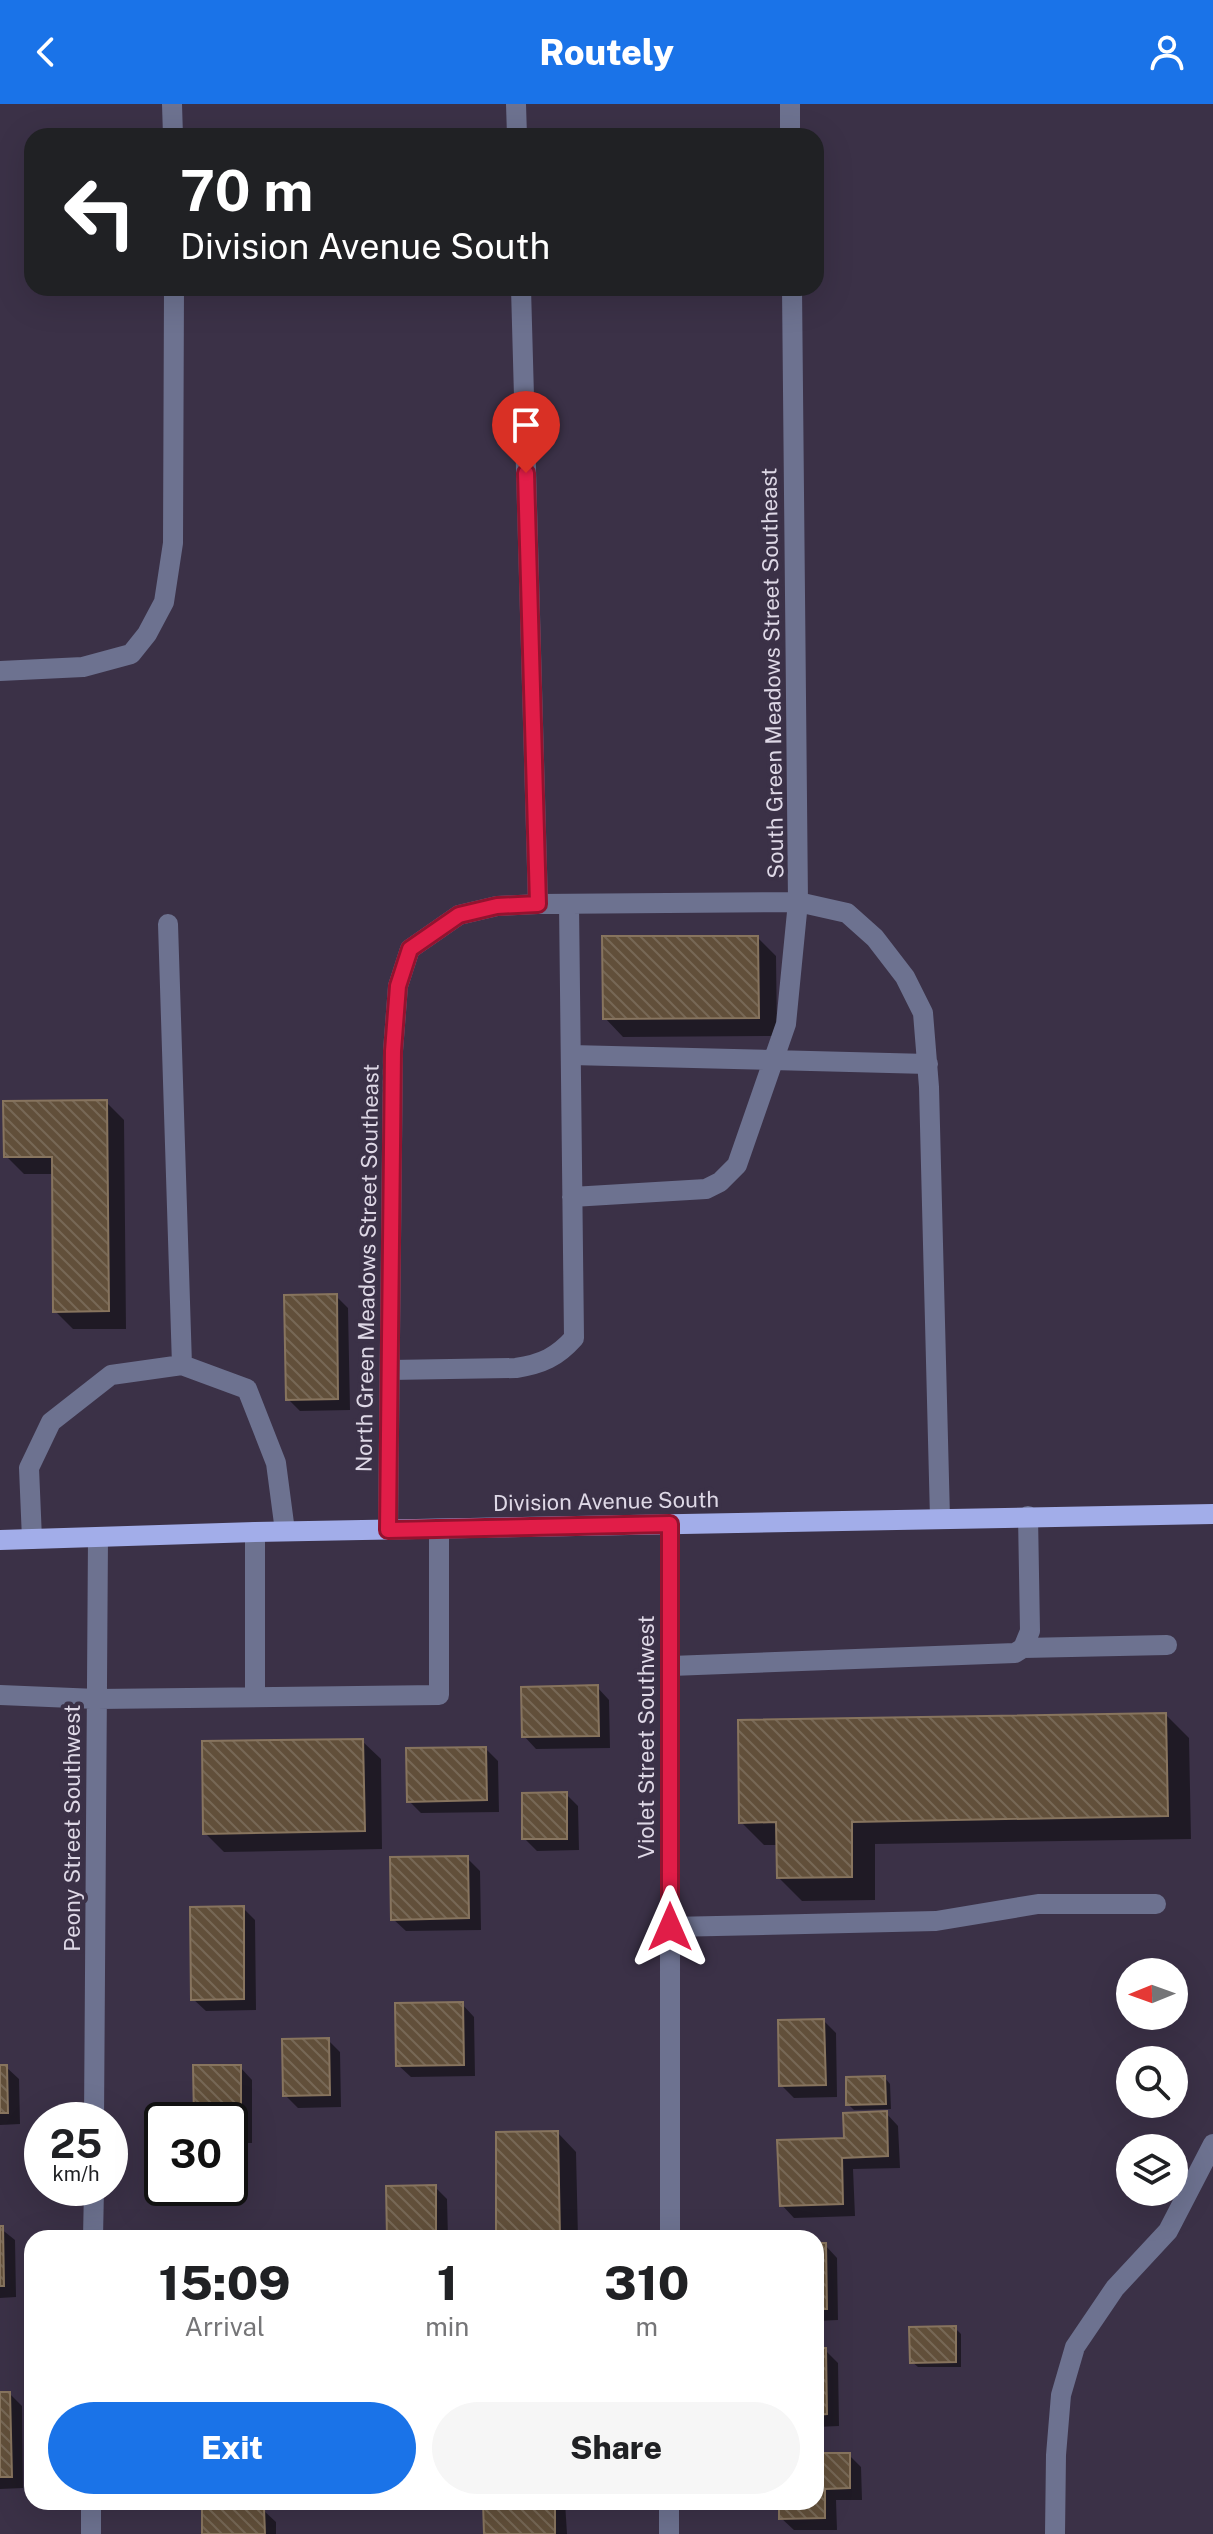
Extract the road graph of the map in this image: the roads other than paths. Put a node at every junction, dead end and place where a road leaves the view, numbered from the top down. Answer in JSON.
{"nodes":[{"id":1,"x":172,"y":104,"type":"edge"},
{"id":2,"x":516,"y":104,"type":"edge"},
{"id":3,"x":790,"y":104,"type":"edge"},
{"id":4,"x":173,"y":128,"type":"edge"},
{"id":5,"x":517,"y":128,"type":"edge"},
{"id":6,"x":790,"y":128,"type":"edge"},
{"id":7,"x":174,"y":296,"type":"edge"},
{"id":8,"x":521,"y":296,"type":"edge"},
{"id":9,"x":792,"y":296,"type":"edge"},
{"id":10,"x":0,"y":671,"type":"edge"},
{"id":11,"x":798,"y":902,"type":"junction"},
{"id":12,"x":538,"y":904,"type":"junction"},
{"id":13,"x":569,"y":904,"type":"junction"},
{"id":14,"x":168,"y":924,"type":"dead end"},
{"id":15,"x":571,"y":1055,"type":"junction"},
{"id":16,"x":773,"y":1062,"type":"junction"},
{"id":17,"x":928,"y":1064,"type":"junction"},
{"id":18,"x":572,"y":1197,"type":"junction"},
{"id":19,"x":182,"y":1365,"type":"junction"},
{"id":20,"x":390,"y":1370,"type":"junction"},
{"id":21,"x":1213,"y":1514,"type":"edge"},
{"id":22,"x":1028,"y":1516,"type":"junction"},
{"id":23,"x":940,"y":1518,"type":"junction"},
{"id":24,"x":670,"y":1524,"type":"junction"},
{"id":25,"x":439,"y":1529,"type":"junction"},
{"id":26,"x":388,"y":1530,"type":"junction"},
{"id":27,"x":285,"y":1531,"type":"junction"},
{"id":28,"x":255,"y":1532,"type":"junction"},
{"id":29,"x":98,"y":1537,"type":"junction"},
{"id":30,"x":32,"y":1539,"type":"junction"},
{"id":31,"x":0,"y":1540,"type":"edge"},
{"id":32,"x":1167,"y":1645,"type":"dead end"},
{"id":33,"x":1023,"y":1648,"type":"junction"},
{"id":34,"x":671,"y":1666,"type":"junction"},
{"id":35,"x":0,"y":1695,"type":"edge"},
{"id":36,"x":255,"y":1696,"type":"junction"},
{"id":37,"x":97,"y":1699,"type":"junction"},
{"id":38,"x":1156,"y":1904,"type":"dead end"},
{"id":39,"x":670,"y":1927,"type":"junction"},
{"id":40,"x":94,"y":2102,"type":"edge"},
{"id":41,"x":1213,"y":2144,"type":"edge"},
{"id":42,"x":94,"y":2206,"type":"edge"},
{"id":43,"x":93,"y":2230,"type":"edge"},
{"id":44,"x":670,"y":2230,"type":"edge"},
{"id":45,"x":91,"y":2510,"type":"edge"},
{"id":46,"x":669,"y":2510,"type":"edge"},
{"id":47,"x":91,"y":2534,"type":"edge"},
{"id":48,"x":669,"y":2534,"type":"edge"},
{"id":49,"x":1055,"y":2534,"type":"edge"}],
"edges":[{"from":1,"to":4,"type":"street"},
{"from":2,"to":5,"type":"street"},
{"from":3,"to":6,"type":"street"},
{"from":7,"to":10,"type":"street"},
{"from":8,"to":12,"type":"street"},
{"from":9,"to":11,"type":"street","name":"South Green Meadows Street Southeast"},
{"from":11,"to":13,"type":"street","name":"North Green Meadows Street Southeast"},
{"from":11,"to":16,"type":"street"},
{"from":11,"to":17,"type":"street","name":"South Green Meadows Street Southeast"},
{"from":12,"to":13,"type":"street","name":"North Green Meadows Street Southeast"},
{"from":12,"to":20,"type":"street","name":"North Green Meadows Street Southeast"},
{"from":13,"to":15,"type":"street"},
{"from":14,"to":19,"type":"street"},
{"from":15,"to":16,"type":"street"},
{"from":15,"to":18,"type":"street"},
{"from":16,"to":17,"type":"street"},
{"from":16,"to":18,"type":"street"},
{"from":17,"to":23,"type":"street","name":"South Green Meadows Street Southeast"},
{"from":18,"to":20,"type":"street"},
{"from":19,"to":27,"type":"street"},
{"from":19,"to":30,"type":"street"},
{"from":20,"to":26,"type":"street","name":"North Green Meadows Street Southeast"},
{"from":21,"to":22,"type":"main road","name":"Division Avenue South"},
{"from":22,"to":23,"type":"main road","name":"Division Avenue South"},
{"from":22,"to":33,"type":"street"},
{"from":23,"to":24,"type":"main road","name":"Division Avenue South"},
{"from":24,"to":25,"type":"main road","name":"Division Avenue South"},
{"from":24,"to":34,"type":"street","name":"Violet Street Southwest"},
{"from":25,"to":26,"type":"main road","name":"Division Avenue South"},
{"from":25,"to":36,"type":"street"},
{"from":26,"to":27,"type":"main road","name":"Division Avenue South"},
{"from":27,"to":28,"type":"main road","name":"Division Avenue South"},
{"from":28,"to":29,"type":"main road","name":"Division Avenue South"},
{"from":28,"to":36,"type":"street"},
{"from":29,"to":30,"type":"main road","name":"Division Avenue South"},
{"from":29,"to":37,"type":"street","name":"Peony Street Southwest"},
{"from":30,"to":31,"type":"main road","name":"Division Avenue South"},
{"from":32,"to":33,"type":"street"},
{"from":33,"to":34,"type":"street"},
{"from":34,"to":39,"type":"street","name":"Violet Street Southwest"},
{"from":35,"to":37,"type":"street"},
{"from":36,"to":37,"type":"street"},
{"from":37,"to":40,"type":"street","name":"Peony Street Southwest"},
{"from":38,"to":39,"type":"street"},
{"from":39,"to":44,"type":"street","name":"Violet Street Southwest"},
{"from":41,"to":49,"type":"street"},
{"from":42,"to":43,"type":"street"},
{"from":45,"to":47,"type":"street"},
{"from":46,"to":48,"type":"street"}]}
